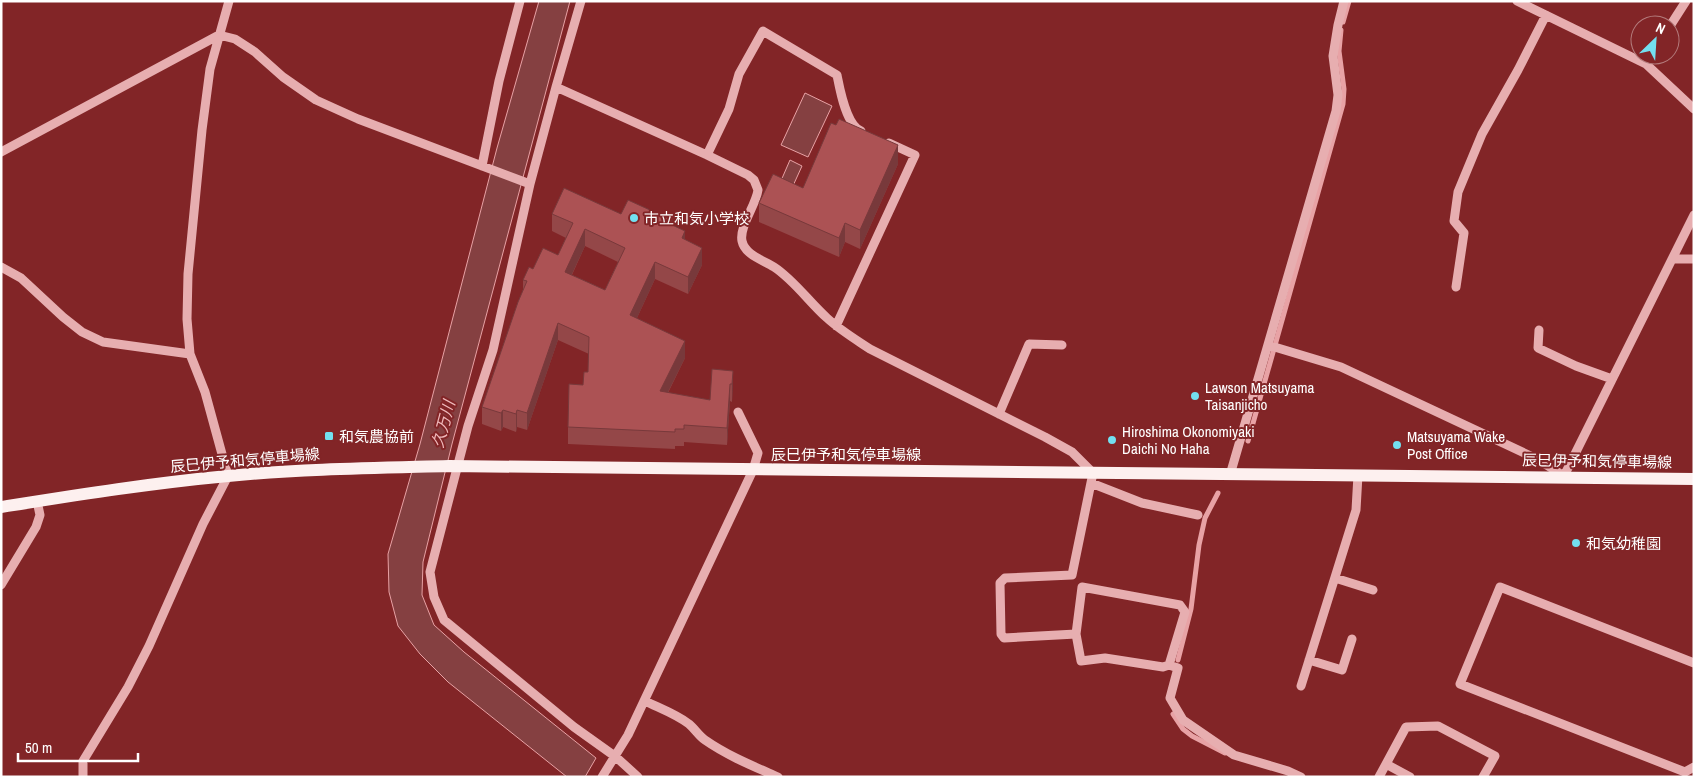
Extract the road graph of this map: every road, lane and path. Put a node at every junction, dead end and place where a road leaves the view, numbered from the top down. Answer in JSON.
{"nodes":[{"id":1,"x":229,"y":1,"type":"edge"},
{"id":2,"x":520,"y":1,"type":"edge"},
{"id":3,"x":581,"y":1,"type":"edge"},
{"id":4,"x":1344,"y":1,"type":"edge"},
{"id":5,"x":1516,"y":1,"type":"edge"},
{"id":6,"x":1686,"y":1,"type":"edge"},
{"id":7,"x":1546,"y":15,"type":"junction"},
{"id":8,"x":1677,"y":15,"type":"edge"},
{"id":9,"x":219,"y":35,"type":"junction"},
{"id":10,"x":1630,"y":56,"type":"edge"},
{"id":11,"x":1647,"y":65,"type":"edge"},
{"id":12,"x":556,"y":87,"type":"junction"},
{"id":13,"x":1694,"y":110,"type":"edge"},
{"id":14,"x":1,"y":152,"type":"edge"},
{"id":15,"x":707,"y":155,"type":"junction"},
{"id":16,"x":484,"y":166,"type":"junction"},
{"id":17,"x":528,"y":183,"type":"junction"},
{"id":18,"x":1694,"y":215,"type":"edge"},
{"id":19,"x":1672,"y":259,"type":"junction"},
{"id":20,"x":1694,"y":259,"type":"edge"},
{"id":21,"x":1,"y":267,"type":"edge"},
{"id":22,"x":1456,"y":287,"type":"dead end"},
{"id":23,"x":836,"y":326,"type":"junction"},
{"id":24,"x":1539,"y":330,"type":"dead end"},
{"id":25,"x":1062,"y":345,"type":"dead end"},
{"id":26,"x":1268,"y":345,"type":"junction"},
{"id":27,"x":190,"y":354,"type":"junction"},
{"id":28,"x":1612,"y":379,"type":"junction"},
{"id":29,"x":738,"y":412,"type":"dead end"},
{"id":30,"x":998,"y":414,"type":"junction"},
{"id":31,"x":453,"y":466,"type":"junction"},
{"id":32,"x":753,"y":470,"type":"junction"},
{"id":33,"x":1230,"y":475,"type":"junction"},
{"id":34,"x":1358,"y":475,"type":"junction"},
{"id":35,"x":228,"y":476,"type":"junction"},
{"id":36,"x":1564,"y":476,"type":"junction"},
{"id":37,"x":1092,"y":478,"type":"junction"},
{"id":38,"x":1694,"y":479,"type":"edge"},
{"id":39,"x":38,"y":501,"type":"junction"},
{"id":40,"x":1,"y":507,"type":"edge"},
{"id":41,"x":1198,"y":515,"type":"dead end"},
{"id":42,"x":1072,"y":575,"type":"junction"},
{"id":43,"x":1335,"y":578,"type":"junction"},
{"id":44,"x":1,"y":585,"type":"edge"},
{"id":45,"x":1082,"y":587,"type":"junction"},
{"id":46,"x":1373,"y":590,"type":"dead end"},
{"id":47,"x":1076,"y":634,"type":"junction"},
{"id":48,"x":1352,"y":639,"type":"dead end"},
{"id":49,"x":1309,"y":660,"type":"junction"},
{"id":50,"x":1694,"y":662,"type":"edge"},
{"id":51,"x":1170,"y":665,"type":"junction"},
{"id":52,"x":1301,"y":686,"type":"dead end"},
{"id":53,"x":645,"y":700,"type":"junction"},
{"id":54,"x":616,"y":757,"type":"junction"},
{"id":55,"x":1386,"y":764,"type":"junction"},
{"id":56,"x":1694,"y":767,"type":"edge"},
{"id":57,"x":83,"y":777,"type":"edge"},
{"id":58,"x":602,"y":777,"type":"edge"},
{"id":59,"x":638,"y":777,"type":"edge"},
{"id":60,"x":778,"y":777,"type":"edge"},
{"id":61,"x":1301,"y":777,"type":"edge"},
{"id":62,"x":1379,"y":777,"type":"edge"},
{"id":63,"x":1410,"y":777,"type":"edge"},
{"id":64,"x":1483,"y":777,"type":"edge"}],
"edges":[{"from":1,"to":9,"type":"street"},
{"from":2,"to":16,"type":"street"},
{"from":3,"to":12,"type":"street"},
{"from":4,"to":26,"type":"street"},
{"from":5,"to":7,"type":"street"},
{"from":6,"to":8,"type":"street"},
{"from":7,"to":10,"type":"street"},
{"from":7,"to":22,"type":"street"},
{"from":9,"to":14,"type":"street"},
{"from":9,"to":16,"type":"street"},
{"from":9,"to":27,"type":"street"},
{"from":11,"to":13,"type":"street"},
{"from":12,"to":15,"type":"street"},
{"from":12,"to":17,"type":"street"},
{"from":15,"to":23,"type":"street"},
{"from":15,"to":23,"type":"street"},
{"from":16,"to":17,"type":"street"},
{"from":17,"to":31,"type":"street"},
{"from":18,"to":19,"type":"street"},
{"from":19,"to":20,"type":"street"},
{"from":19,"to":28,"type":"street"},
{"from":21,"to":27,"type":"street"},
{"from":23,"to":30,"type":"street"},
{"from":24,"to":28,"type":"street"},
{"from":25,"to":30,"type":"street"},
{"from":26,"to":33,"type":"street"},
{"from":26,"to":36,"type":"street"},
{"from":27,"to":35,"type":"street"},
{"from":28,"to":36,"type":"street"},
{"from":29,"to":32,"type":"street"},
{"from":30,"to":37,"type":"street"},
{"from":31,"to":32,"type":"main road","name":"辰巳伊予和気停車場線"},
{"from":31,"to":35,"type":"main road","name":"辰巳伊予和気停車場線"},
{"from":31,"to":54,"type":"street"},
{"from":32,"to":37,"type":"main road","name":"辰巳伊予和気停車場線"},
{"from":32,"to":53,"type":"street"},
{"from":33,"to":34,"type":"main road","name":"辰巳伊予和気停車場線"},
{"from":33,"to":37,"type":"main road","name":"辰巳伊予和気停車場線"},
{"from":34,"to":36,"type":"main road","name":"辰巳伊予和気停車場線"},
{"from":34,"to":43,"type":"street"},
{"from":35,"to":39,"type":"main road","name":"辰巳伊予和気停車場線"},
{"from":35,"to":57,"type":"street"},
{"from":36,"to":38,"type":"main road","name":"辰巳伊予和気停車場線"},
{"from":37,"to":41,"type":"street"},
{"from":37,"to":42,"type":"street"},
{"from":39,"to":40,"type":"main road","name":"辰巳伊予和気停車場線"},
{"from":39,"to":44,"type":"street"},
{"from":42,"to":45,"type":"street"},
{"from":42,"to":47,"type":"street"},
{"from":43,"to":46,"type":"street"},
{"from":43,"to":49,"type":"street"},
{"from":45,"to":47,"type":"street"},
{"from":45,"to":51,"type":"street"},
{"from":47,"to":51,"type":"street"},
{"from":48,"to":49,"type":"street"},
{"from":49,"to":52,"type":"street"},
{"from":50,"to":56,"type":"street"},
{"from":51,"to":61,"type":"street"},
{"from":53,"to":54,"type":"street"},
{"from":53,"to":60,"type":"street"},
{"from":54,"to":58,"type":"street"},
{"from":54,"to":59,"type":"street"},
{"from":55,"to":62,"type":"street"},
{"from":55,"to":63,"type":"street"},
{"from":55,"to":64,"type":"street"}]}
